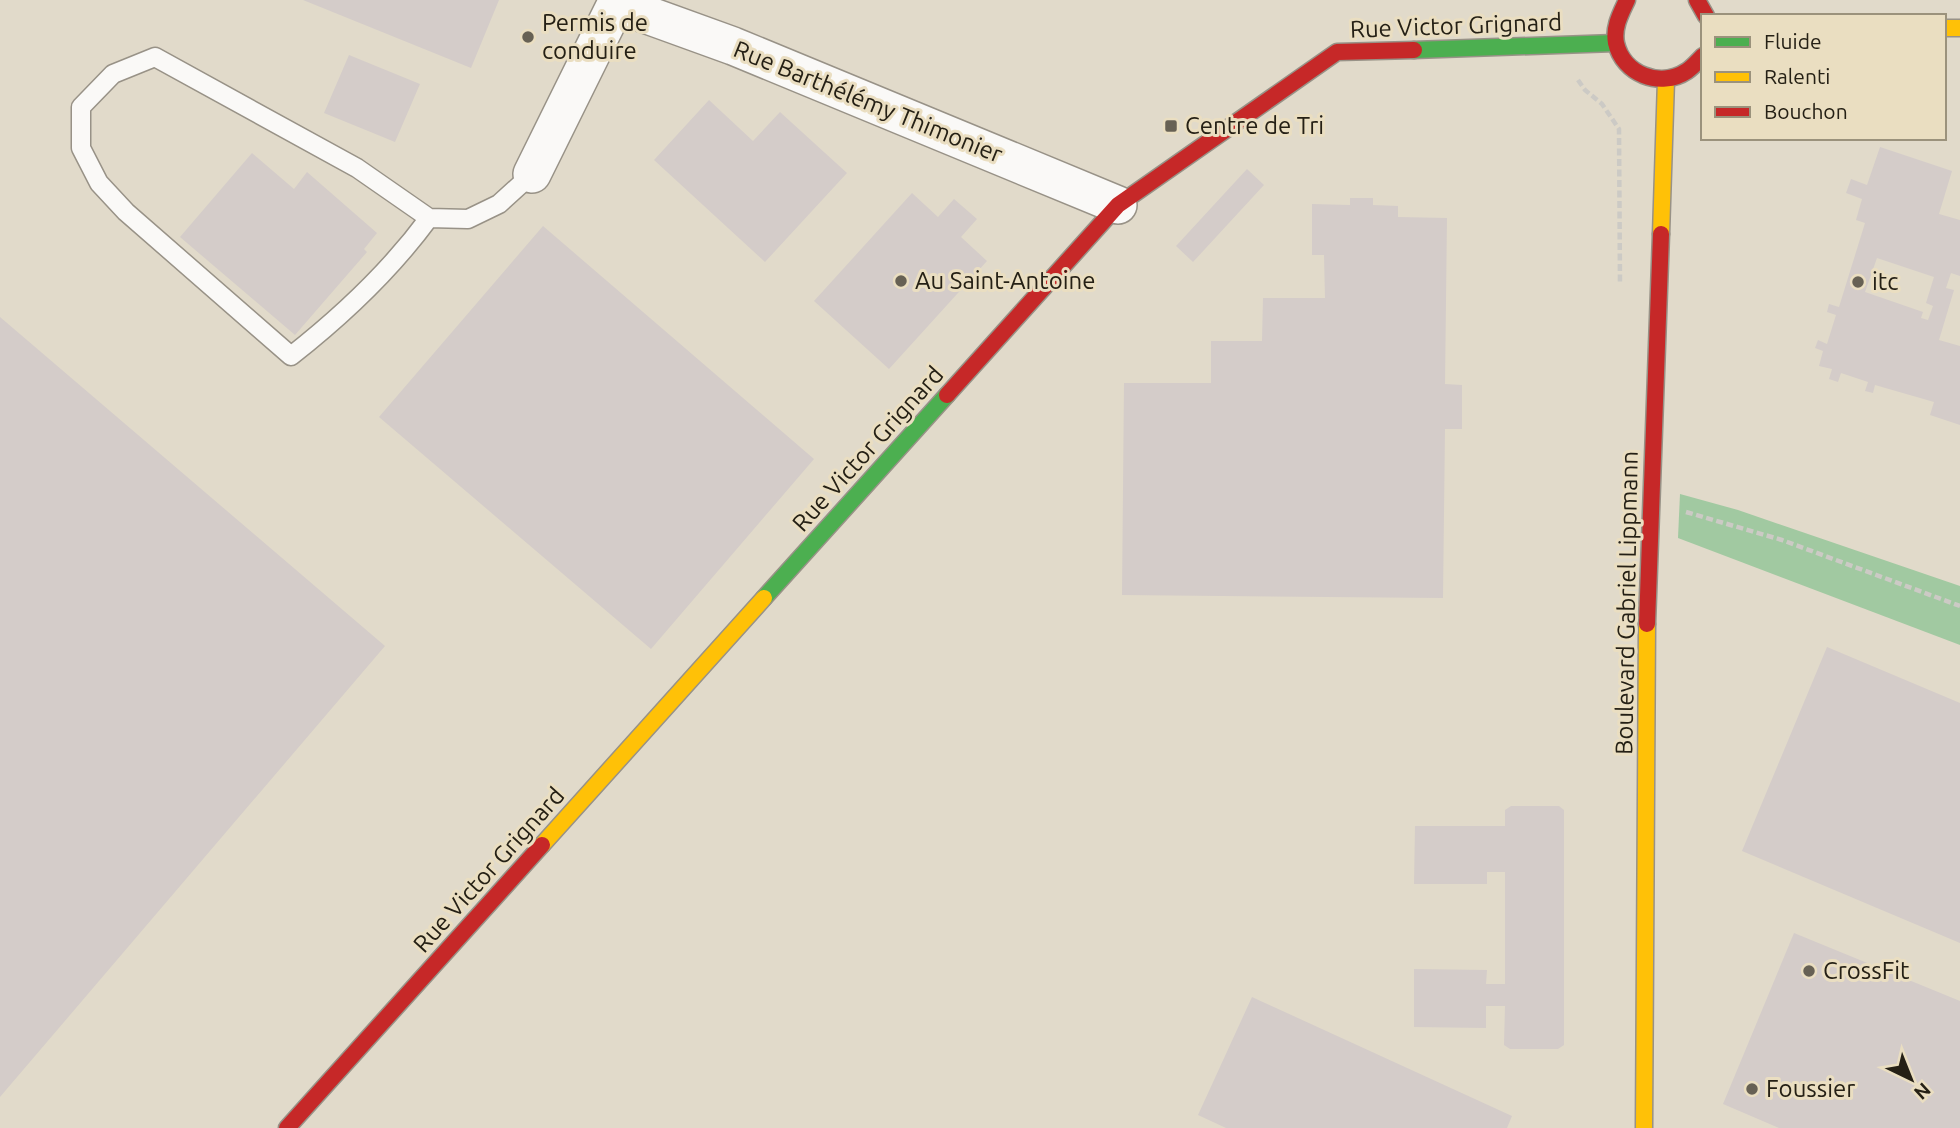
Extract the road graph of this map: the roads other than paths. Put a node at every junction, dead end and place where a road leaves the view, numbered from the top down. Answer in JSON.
{"nodes":[{"id":1,"x":1627,"y":0,"type":"edge"},
{"id":2,"x":618,"y":2,"type":"edge"},
{"id":3,"x":1615,"y":43,"type":"junction"},
{"id":4,"x":1701,"y":58,"type":"edge"},
{"id":5,"x":1666,"y":80,"type":"junction"},
{"id":6,"x":532,"y":174,"type":"joint"},
{"id":7,"x":1118,"y":205,"type":"junction"},
{"id":8,"x":429,"y":218,"type":"junction"},
{"id":9,"x":288,"y":1128,"type":"edge"},
{"id":10,"x":1644,"y":1128,"type":"edge"}],
"edges":[{"from":1,"to":3,"type":"street"},
{"from":2,"to":6,"type":"street"},
{"from":2,"to":7,"type":"street","name":"Rue Barthélémy Thimonier"},
{"from":3,"to":5,"type":"street"},
{"from":3,"to":7,"type":"street","name":"Rue Victor Grignard"},
{"from":4,"to":5,"type":"street"},
{"from":5,"to":10,"type":"street","name":"Boulevard Gabriel Lippmann"},
{"from":6,"to":8,"type":"lane"},
{"from":7,"to":9,"type":"street","name":"Rue Victor Grignard"},
{"from":8,"to":8,"type":"lane"}]}
